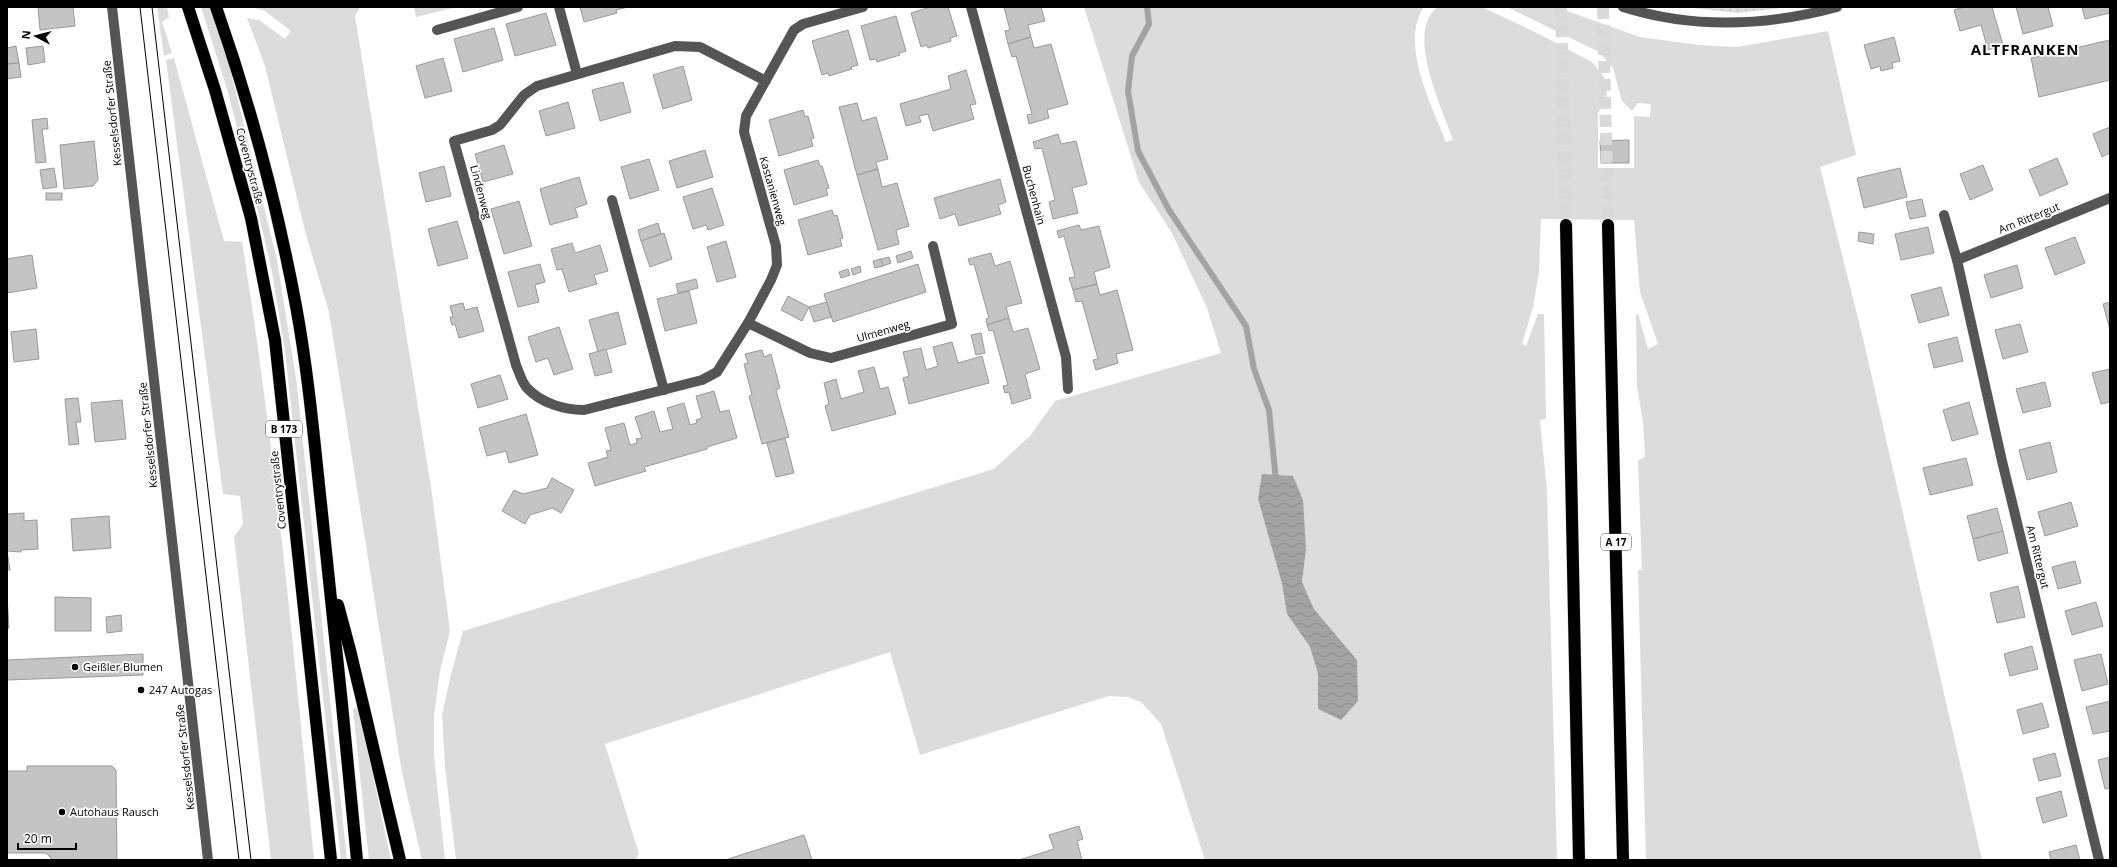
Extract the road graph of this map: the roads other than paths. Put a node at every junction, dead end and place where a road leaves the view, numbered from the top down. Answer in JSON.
{"nodes":[{"id":1,"x":112,"y":7,"type":"edge"},
{"id":2,"x":188,"y":7,"type":"edge"},
{"id":3,"x":216,"y":7,"type":"edge"},
{"id":4,"x":518,"y":7,"type":"edge"},
{"id":5,"x":559,"y":7,"type":"edge"},
{"id":6,"x":863,"y":7,"type":"edge"},
{"id":7,"x":971,"y":7,"type":"edge"},
{"id":8,"x":1623,"y":7,"type":"edge"},
{"id":9,"x":1837,"y":7,"type":"edge"},
{"id":10,"x":437,"y":30,"type":"dead end"},
{"id":11,"x":577,"y":74,"type":"junction"},
{"id":12,"x":766,"y":81,"type":"junction"},
{"id":13,"x":2110,"y":198,"type":"edge"},
{"id":14,"x":612,"y":200,"type":"dead end"},
{"id":15,"x":1944,"y":215,"type":"dead end"},
{"id":16,"x":1566,"y":225,"type":"tunnel mouth"},
{"id":17,"x":1608,"y":225,"type":"tunnel mouth"},
{"id":18,"x":933,"y":246,"type":"dead end"},
{"id":19,"x":1957,"y":260,"type":"junction"},
{"id":20,"x":748,"y":323,"type":"junction"},
{"id":21,"x":526,"y":388,"type":"joint"},
{"id":22,"x":1068,"y":389,"type":"dead end"},
{"id":23,"x":664,"y":390,"type":"junction"},
{"id":24,"x":329,"y":573,"type":"junction"},
{"id":25,"x":208,"y":860,"type":"edge"},
{"id":26,"x":331,"y":860,"type":"edge"},
{"id":27,"x":357,"y":860,"type":"edge"},
{"id":28,"x":400,"y":860,"type":"edge"},
{"id":29,"x":1579,"y":860,"type":"edge"},
{"id":30,"x":1623,"y":860,"type":"edge"},
{"id":31,"x":2099,"y":860,"type":"edge"}],
"edges":[{"from":1,"to":25,"type":"street","name":"Kesselsdorfer Straße"},
{"from":2,"to":26,"type":"highway","name":"Coventrystraße","number":"B 173"},
{"from":3,"to":24,"type":"highway","number":"B 173"},
{"from":4,"to":10,"type":"street"},
{"from":5,"to":11,"type":"street"},
{"from":6,"to":12,"type":"street","name":"Kastanienweg"},
{"from":7,"to":22,"type":"street","name":"Buchenhain"},
{"from":8,"to":9,"type":"street"},
{"from":11,"to":12,"type":"street","name":"Lindenweg"},
{"from":11,"to":21,"type":"street","name":"Lindenweg"},
{"from":12,"to":20,"type":"street","name":"Kastanienweg"},
{"from":13,"to":19,"type":"street","name":"Am Rittergut"},
{"from":14,"to":23,"type":"street"},
{"from":15,"to":19,"type":"street","name":"Am Rittergut"},
{"from":16,"to":29,"type":"highway"},
{"from":17,"to":30,"type":"highway","number":"A 17"},
{"from":18,"to":20,"type":"street","name":"Ulmenweg"},
{"from":19,"to":31,"type":"street","name":"Am Rittergut"},
{"from":20,"to":23,"type":"street","name":"Kastanienweg"},
{"from":21,"to":23,"type":"street","name":"Kastanienweg"},
{"from":24,"to":27,"type":"highway","number":"B 173"},
{"from":24,"to":28,"type":"highway"}]}
